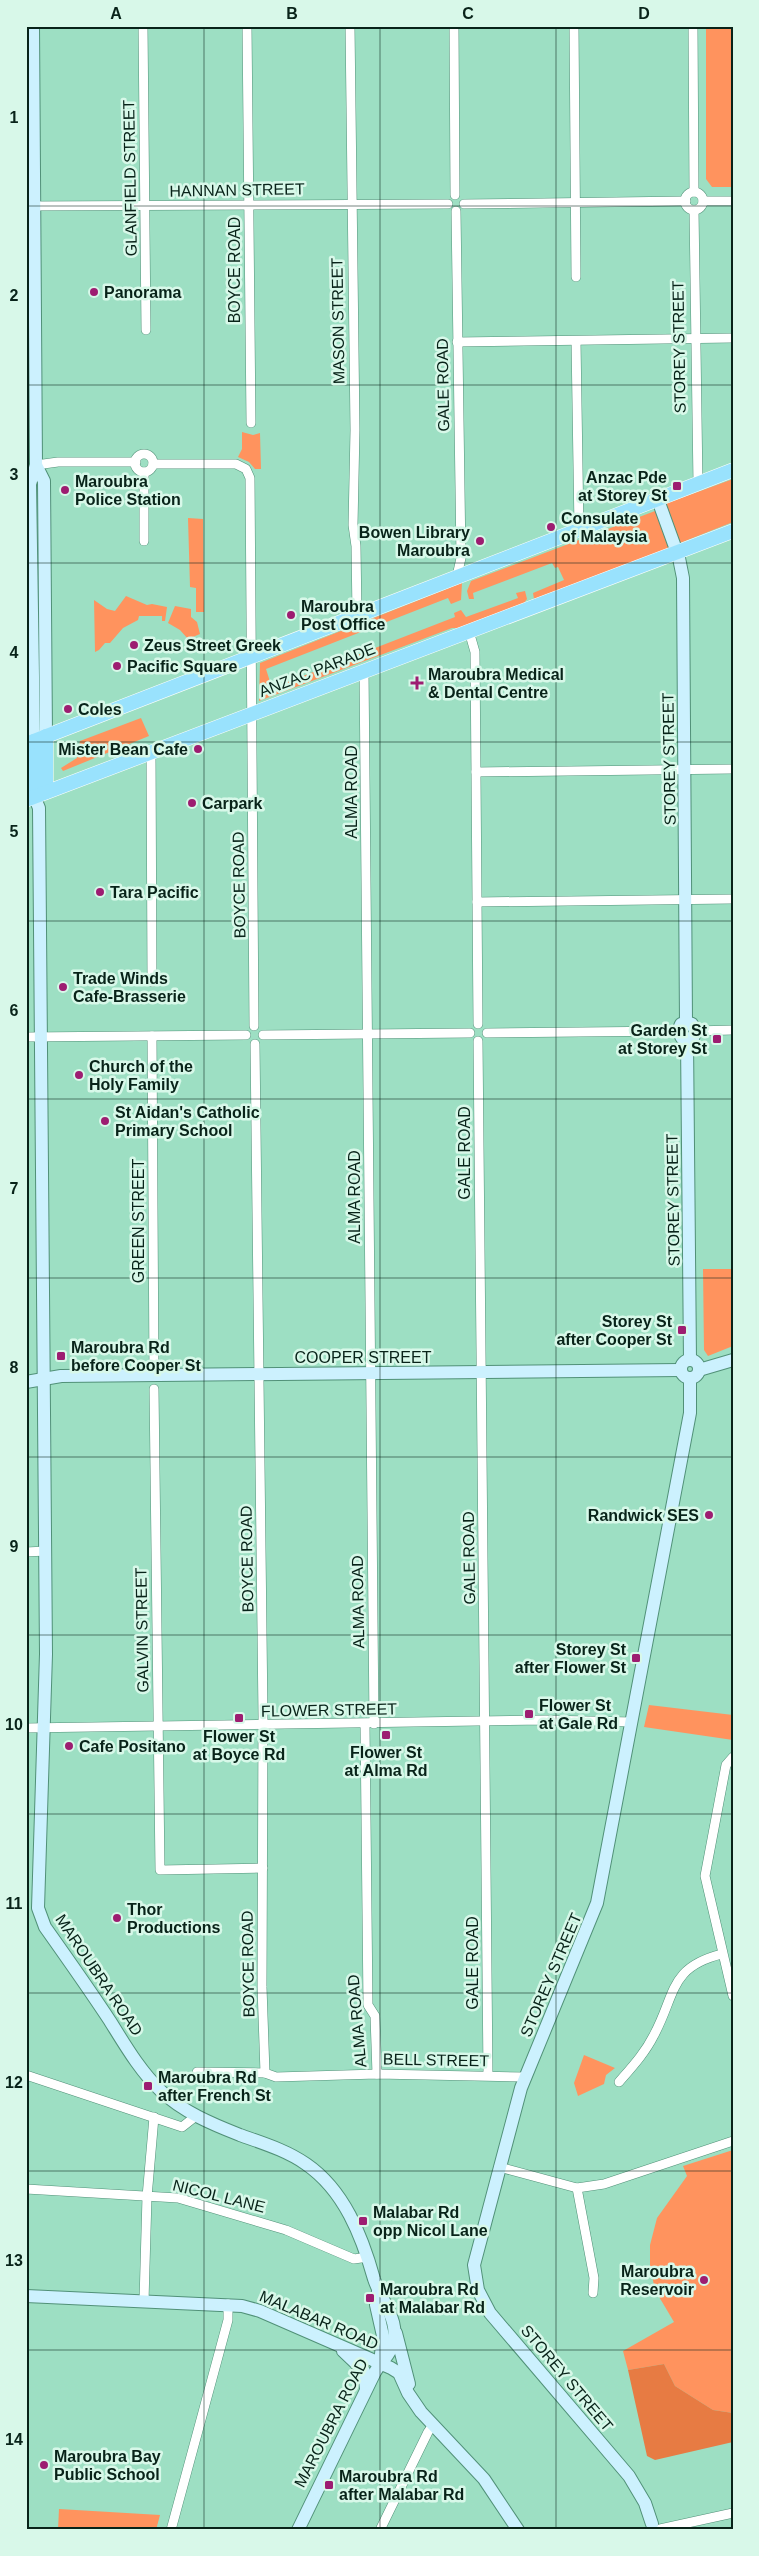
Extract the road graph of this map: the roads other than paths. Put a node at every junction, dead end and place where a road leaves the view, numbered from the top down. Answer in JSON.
{"nodes":[{"id":1,"x":33,"y":26,"type":"edge"},
{"id":2,"x":144,"y":26,"type":"edge"},
{"id":3,"x":247,"y":26,"type":"edge"},
{"id":4,"x":350,"y":26,"type":"edge"},
{"id":5,"x":454,"y":26,"type":"edge"},
{"id":6,"x":575,"y":26,"type":"edge"},
{"id":7,"x":693,"y":26,"type":"edge"},
{"id":8,"x":694,"y":192,"type":"junction"},
{"id":9,"x":455,"y":195,"type":"junction"},
{"id":10,"x":686,"y":201,"type":"junction"},
{"id":11,"x":703,"y":201,"type":"junction"},
{"id":12,"x":733,"y":201,"type":"edge"},
{"id":13,"x":576,"y":202,"type":"junction"},
{"id":14,"x":352,"y":204,"type":"junction"},
{"id":15,"x":448,"y":204,"type":"junction"},
{"id":16,"x":464,"y":204,"type":"junction"},
{"id":17,"x":249,"y":205,"type":"junction"},
{"id":18,"x":30,"y":206,"type":"edge"},
{"id":19,"x":145,"y":206,"type":"junction"},
{"id":20,"x":694,"y":210,"type":"junction"},
{"id":21,"x":456,"y":211,"type":"junction"},
{"id":22,"x":576,"y":277,"type":"dead end"},
{"id":23,"x":146,"y":330,"type":"dead end"},
{"id":24,"x":733,"y":338,"type":"edge"},
{"id":25,"x":695,"y":340,"type":"junction"},
{"id":26,"x":576,"y":341,"type":"junction"},
{"id":27,"x":457,"y":342,"type":"junction"},
{"id":28,"x":251,"y":423,"type":"dead end"},
{"id":29,"x":136,"y":462,"type":"junction"},
{"id":30,"x":153,"y":464,"type":"junction"},
{"id":31,"x":30,"y":466,"type":"edge"},
{"id":32,"x":733,"y":470,"type":"edge"},
{"id":33,"x":144,"y":472,"type":"junction"},
{"id":34,"x":698,"y":484,"type":"junction"},
{"id":35,"x":658,"y":500,"type":"junction"},
{"id":36,"x":28,"y":514,"type":"edge"},
{"id":37,"x":579,"y":529,"type":"junction"},
{"id":38,"x":733,"y":531,"type":"edge"},
{"id":39,"x":144,"y":541,"type":"dead end"},
{"id":40,"x":677,"y":552,"type":"junction"},
{"id":41,"x":460,"y":558,"type":"junction"},
{"id":42,"x":475,"y":569,"type":"junction"},
{"id":43,"x":457,"y":576,"type":"junction"},
{"id":44,"x":357,"y":615,"type":"junction"},
{"id":45,"x":470,"y":631,"type":"junction"},
{"id":46,"x":252,"y":656,"type":"junction"},
{"id":47,"x":364,"y":670,"type":"junction"},
{"id":48,"x":252,"y":713,"type":"junction"},
{"id":49,"x":35,"y":740,"type":"edge"},
{"id":50,"x":151,"y":752,"type":"junction"},
{"id":51,"x":733,"y":769,"type":"edge"},
{"id":52,"x":686,"y":770,"type":"junction"},
{"id":53,"x":476,"y":772,"type":"junction"},
{"id":54,"x":36,"y":799,"type":"edge"},
{"id":55,"x":686,"y":900,"type":"junction"},
{"id":56,"x":733,"y":900,"type":"edge"},
{"id":57,"x":477,"y":902,"type":"junction"},
{"id":58,"x":152,"y":982,"type":"dead end"},
{"id":59,"x":478,"y":1024,"type":"junction"},
{"id":60,"x":254,"y":1026,"type":"junction"},
{"id":61,"x":733,"y":1030,"type":"edge"},
{"id":62,"x":687,"y":1031,"type":"junction"},
{"id":63,"x":470,"y":1033,"type":"junction"},
{"id":64,"x":487,"y":1033,"type":"junction"},
{"id":65,"x":367,"y":1034,"type":"junction"},
{"id":66,"x":246,"y":1035,"type":"junction"},
{"id":67,"x":264,"y":1035,"type":"junction"},
{"id":68,"x":152,"y":1036,"type":"junction"},
{"id":69,"x":26,"y":1037,"type":"edge"},
{"id":70,"x":42,"y":1037,"type":"junction"},
{"id":71,"x":478,"y":1041,"type":"junction"},
{"id":72,"x":255,"y":1044,"type":"junction"},
{"id":73,"x":733,"y":1360,"type":"edge"},
{"id":74,"x":481,"y":1372,"type":"junction"},
{"id":75,"x":370,"y":1373,"type":"junction"},
{"id":76,"x":690,"y":1373,"type":"junction"},
{"id":77,"x":260,"y":1374,"type":"junction"},
{"id":78,"x":154,"y":1375,"type":"junction"},
{"id":79,"x":46,"y":1377,"type":"junction"},
{"id":80,"x":26,"y":1382,"type":"edge"},
{"id":81,"x":154,"y":1389,"type":"dead end"},
{"id":82,"x":26,"y":1552,"type":"edge"},
{"id":83,"x":46,"y":1552,"type":"junction"},
{"id":84,"x":632,"y":1722,"type":"junction"},
{"id":85,"x":486,"y":1723,"type":"junction"},
{"id":86,"x":370,"y":1724,"type":"junction"},
{"id":87,"x":263,"y":1725,"type":"junction"},
{"id":88,"x":159,"y":1727,"type":"junction"},
{"id":89,"x":26,"y":1728,"type":"edge"},
{"id":90,"x":43,"y":1728,"type":"junction"},
{"id":91,"x":733,"y":1757,"type":"edge"},
{"id":92,"x":263,"y":1868,"type":"junction"},
{"id":93,"x":722,"y":1954,"type":"junction"},
{"id":94,"x":733,"y":1996,"type":"edge"},
{"id":95,"x":197,"y":2072,"type":"dead end"},
{"id":96,"x":265,"y":2073,"type":"junction"},
{"id":97,"x":377,"y":2074,"type":"junction"},
{"id":98,"x":26,"y":2075,"type":"edge"},
{"id":99,"x":488,"y":2075,"type":"junction"},
{"id":100,"x":526,"y":2077,"type":"junction"},
{"id":101,"x":619,"y":2082,"type":"dead end"},
{"id":102,"x":196,"y":2116,"type":"junction"},
{"id":103,"x":154,"y":2117,"type":"junction"},
{"id":104,"x":733,"y":2141,"type":"edge"},
{"id":105,"x":499,"y":2166,"type":"junction"},
{"id":106,"x":577,"y":2188,"type":"junction"},
{"id":107,"x":26,"y":2189,"type":"edge"},
{"id":108,"x":147,"y":2196,"type":"junction"},
{"id":109,"x":368,"y":2257,"type":"junction"},
{"id":110,"x":378,"y":2291,"type":"junction"},
{"id":111,"x":593,"y":2293,"type":"dead end"},
{"id":112,"x":26,"y":2296,"type":"edge"},
{"id":113,"x":144,"y":2301,"type":"junction"},
{"id":114,"x":228,"y":2304,"type":"junction"},
{"id":115,"x":394,"y":2324,"type":"junction"},
{"id":116,"x":335,"y":2344,"type":"junction"},
{"id":117,"x":380,"y":2363,"type":"junction"},
{"id":118,"x":366,"y":2389,"type":"junction"},
{"id":119,"x":408,"y":2393,"type":"junction"},
{"id":120,"x":433,"y":2426,"type":"junction"},
{"id":121,"x":733,"y":2513,"type":"edge"},
{"id":122,"x":654,"y":2528,"type":"edge"},
{"id":123,"x":171,"y":2530,"type":"edge"},
{"id":124,"x":298,"y":2530,"type":"edge"},
{"id":125,"x":380,"y":2530,"type":"edge"},
{"id":126,"x":518,"y":2530,"type":"edge"}],
"edges":[{"from":1,"to":18,"type":"main road","name":"MAROUBRA ROAD"},
{"from":2,"to":19,"type":"street","name":"GLANFIELD STREET"},
{"from":3,"to":17,"type":"street","name":"BOYCE ROAD"},
{"from":4,"to":14,"type":"street","name":"MASON STREET"},
{"from":5,"to":9,"type":"street"},
{"from":6,"to":13,"type":"street"},
{"from":7,"to":8,"type":"street"},
{"from":8,"to":10,"type":"street"},
{"from":8,"to":11,"type":"street"},
{"from":9,"to":15,"type":"street"},
{"from":9,"to":16,"type":"street"},
{"from":10,"to":13,"type":"street"},
{"from":10,"to":20,"type":"street"},
{"from":11,"to":12,"type":"street"},
{"from":11,"to":20,"type":"street"},
{"from":13,"to":16,"type":"street"},
{"from":13,"to":22,"type":"street"},
{"from":14,"to":15,"type":"street","name":"HANNAN STREET"},
{"from":14,"to":17,"type":"street","name":"HANNAN STREET"},
{"from":14,"to":44,"type":"street","name":"MASON STREET"},
{"from":15,"to":21,"type":"street"},
{"from":16,"to":21,"type":"street"},
{"from":17,"to":19,"type":"street","name":"HANNAN STREET"},
{"from":17,"to":28,"type":"street","name":"BOYCE ROAD"},
{"from":18,"to":19,"type":"street","name":"HANNAN STREET"},
{"from":18,"to":31,"type":"main road","name":"MAROUBRA ROAD"},
{"from":19,"to":23,"type":"street","name":"GLANFIELD STREET"},
{"from":20,"to":25,"type":"street","name":"STOREY STREET"},
{"from":21,"to":27,"type":"street","name":"GALE ROAD"},
{"from":24,"to":25,"type":"street"},
{"from":25,"to":26,"type":"street"},
{"from":25,"to":34,"type":"street","name":"STOREY STREET"},
{"from":26,"to":27,"type":"street"},
{"from":26,"to":37,"type":"street"},
{"from":27,"to":41,"type":"street","name":"GALE ROAD"},
{"from":29,"to":30,"type":"street"},
{"from":29,"to":31,"type":"street"},
{"from":29,"to":33,"type":"street"},
{"from":30,"to":33,"type":"street"},
{"from":30,"to":46,"type":"street","name":"BOYCE ROAD"},
{"from":31,"to":36,"type":"main road","name":"MAROUBRA ROAD"},
{"from":31,"to":49,"type":"main road","name":"MAROUBRA ROAD"},
{"from":32,"to":34,"type":"main road"},
{"from":33,"to":39,"type":"street"},
{"from":34,"to":35,"type":"main road"},
{"from":35,"to":37,"type":"main road"},
{"from":35,"to":40,"type":"main road","name":"STOREY STREET"},
{"from":36,"to":49,"type":"main road","name":"MAROUBRA ROAD"},
{"from":37,"to":42,"type":"main road"},
{"from":38,"to":40,"type":"main road","name":"ANZAC PARADE"},
{"from":40,"to":45,"type":"main road","name":"ANZAC PARADE"},
{"from":40,"to":52,"type":"main road","name":"STOREY STREET"},
{"from":41,"to":42,"type":"street"},
{"from":41,"to":43,"type":"street","name":"GALE ROAD"},
{"from":42,"to":43,"type":"main road"},
{"from":43,"to":44,"type":"main road"},
{"from":44,"to":46,"type":"main road"},
{"from":45,"to":47,"type":"main road","name":"ANZAC PARADE"},
{"from":45,"to":53,"type":"street"},
{"from":46,"to":48,"type":"street","name":"BOYCE ROAD"},
{"from":46,"to":49,"type":"main road"},
{"from":47,"to":48,"type":"main road","name":"ANZAC PARADE"},
{"from":47,"to":65,"type":"street","name":"ALMA ROAD"},
{"from":48,"to":50,"type":"main road","name":"ANZAC PARADE"},
{"from":48,"to":60,"type":"street","name":"BOYCE ROAD"},
{"from":49,"to":54,"type":"main road","name":"MAROUBRA ROAD"},
{"from":50,"to":54,"type":"main road","name":"ANZAC PARADE"},
{"from":50,"to":58,"type":"street"},
{"from":51,"to":52,"type":"street"},
{"from":52,"to":53,"type":"street"},
{"from":52,"to":55,"type":"main road","name":"STOREY STREET"},
{"from":53,"to":57,"type":"street"},
{"from":54,"to":70,"type":"main road","name":"MAROUBRA ROAD"},
{"from":55,"to":56,"type":"street"},
{"from":55,"to":57,"type":"street"},
{"from":55,"to":62,"type":"main road","name":"STOREY STREET"},
{"from":57,"to":59,"type":"street"},
{"from":59,"to":63,"type":"street"},
{"from":59,"to":64,"type":"street"},
{"from":60,"to":66,"type":"street"},
{"from":60,"to":67,"type":"street"},
{"from":61,"to":62,"type":"street"},
{"from":62,"to":64,"type":"street"},
{"from":62,"to":76,"type":"main road","name":"STOREY STREET"},
{"from":63,"to":65,"type":"street"},
{"from":63,"to":71,"type":"street"},
{"from":64,"to":71,"type":"street"},
{"from":65,"to":67,"type":"street"},
{"from":65,"to":75,"type":"street","name":"ALMA ROAD"},
{"from":66,"to":68,"type":"street"},
{"from":66,"to":72,"type":"street"},
{"from":67,"to":72,"type":"street"},
{"from":68,"to":70,"type":"street"},
{"from":68,"to":78,"type":"street","name":"GREEN STREET"},
{"from":69,"to":70,"type":"street"},
{"from":70,"to":79,"type":"main road","name":"MAROUBRA ROAD"},
{"from":71,"to":74,"type":"street","name":"GALE ROAD"},
{"from":72,"to":77,"type":"street","name":"BOYCE ROAD"},
{"from":73,"to":76,"type":"main road","name":"COOPER STREET"},
{"from":74,"to":75,"type":"main road","name":"COOPER STREET"},
{"from":74,"to":76,"type":"main road","name":"COOPER STREET"},
{"from":74,"to":85,"type":"street","name":"GALE ROAD"},
{"from":75,"to":77,"type":"main road","name":"COOPER STREET"},
{"from":75,"to":86,"type":"street","name":"ALMA ROAD"},
{"from":76,"to":84,"type":"main road","name":"STOREY STREET"},
{"from":77,"to":78,"type":"main road","name":"COOPER STREET"},
{"from":77,"to":87,"type":"street","name":"BOYCE ROAD"},
{"from":78,"to":79,"type":"main road","name":"COOPER STREET"},
{"from":79,"to":80,"type":"main road","name":"COOPER STREET"},
{"from":79,"to":83,"type":"main road","name":"MAROUBRA ROAD"},
{"from":81,"to":88,"type":"street","name":"GALVIN STREET"},
{"from":82,"to":83,"type":"street"},
{"from":83,"to":90,"type":"main road","name":"MAROUBRA ROAD"},
{"from":84,"to":85,"type":"street","name":"FLOWER STREET"},
{"from":84,"to":100,"type":"main road","name":"STOREY STREET"},
{"from":85,"to":86,"type":"street","name":"FLOWER STREET"},
{"from":85,"to":99,"type":"street","name":"GALE ROAD"},
{"from":86,"to":87,"type":"street","name":"FLOWER STREET"},
{"from":86,"to":97,"type":"street","name":"ALMA ROAD"},
{"from":87,"to":88,"type":"street","name":"FLOWER STREET"},
{"from":87,"to":92,"type":"street","name":"BOYCE ROAD"},
{"from":88,"to":90,"type":"street","name":"FLOWER STREET"},
{"from":88,"to":92,"type":"street","name":"GALVIN STREET"},
{"from":89,"to":90,"type":"street","name":"FLOWER STREET"},
{"from":90,"to":102,"type":"main road","name":"MAROUBRA ROAD"},
{"from":91,"to":93,"type":"street"},
{"from":92,"to":96,"type":"street","name":"BOYCE ROAD"},
{"from":93,"to":94,"type":"street"},
{"from":93,"to":101,"type":"street"},
{"from":95,"to":96,"type":"street","name":"BELL STREET"},
{"from":96,"to":97,"type":"street","name":"BELL STREET"},
{"from":97,"to":99,"type":"street","name":"BELL STREET"},
{"from":98,"to":103,"type":"street"},
{"from":99,"to":100,"type":"street","name":"BELL STREET"},
{"from":100,"to":105,"type":"main road","name":"STOREY STREET"},
{"from":102,"to":103,"type":"street"},
{"from":102,"to":109,"type":"main road","name":"MAROUBRA ROAD"},
{"from":103,"to":108,"type":"street"},
{"from":104,"to":106,"type":"street"},
{"from":105,"to":106,"type":"street"},
{"from":105,"to":122,"type":"main road","name":"STOREY STREET"},
{"from":106,"to":111,"type":"street"},
{"from":107,"to":108,"type":"street","name":"NICOL LANE"},
{"from":108,"to":109,"type":"street","name":"NICOL LANE"},
{"from":108,"to":113,"type":"street"},
{"from":109,"to":110,"type":"main road","name":"MAROUBRA ROAD"},
{"from":110,"to":115,"type":"main road","name":"MAROUBRA ROAD"},
{"from":110,"to":117,"type":"main road"},
{"from":112,"to":113,"type":"main road","name":"MALABAR ROAD"},
{"from":113,"to":114,"type":"main road","name":"MALABAR ROAD"},
{"from":114,"to":116,"type":"main road","name":"MALABAR ROAD"},
{"from":114,"to":123,"type":"street"},
{"from":115,"to":117,"type":"main road","name":"MAROUBRA ROAD"},
{"from":115,"to":119,"type":"main road"},
{"from":116,"to":117,"type":"main road","name":"MALABAR ROAD"},
{"from":116,"to":118,"type":"main road"},
{"from":117,"to":118,"type":"main road","name":"MAROUBRA ROAD"},
{"from":117,"to":119,"type":"main road","name":"MALABAR ROAD"},
{"from":118,"to":124,"type":"main road","name":"MAROUBRA ROAD"},
{"from":119,"to":120,"type":"main road","name":"MALABAR ROAD"},
{"from":120,"to":125,"type":"street"},
{"from":120,"to":126,"type":"main road","name":"MALABAR ROAD"},
{"from":121,"to":122,"type":"street"}]}
